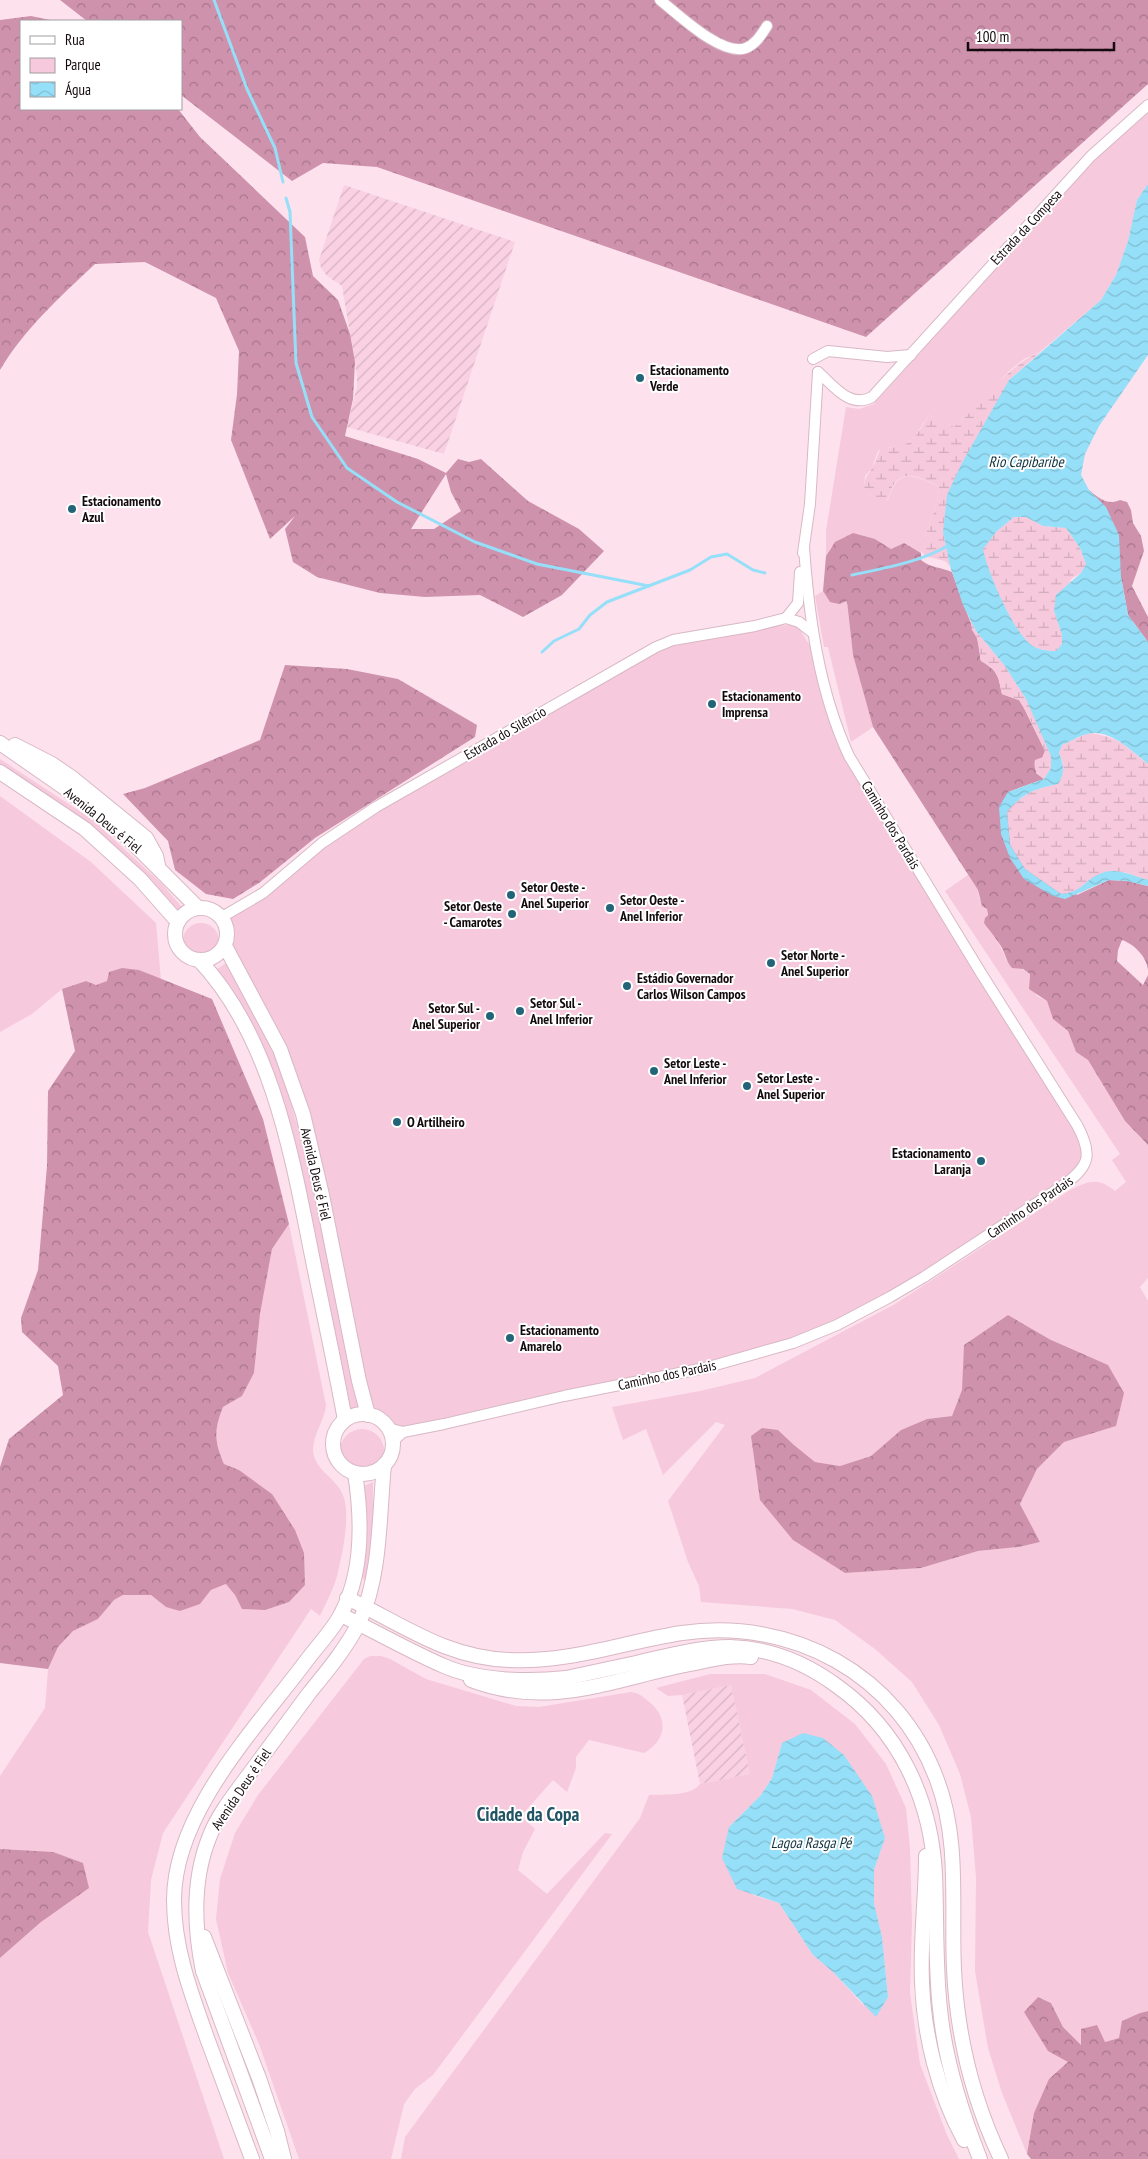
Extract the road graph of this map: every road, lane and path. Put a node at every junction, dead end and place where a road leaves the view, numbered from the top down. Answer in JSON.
{"nodes":[{"id":1,"x":660,"y":0,"type":"edge"},
{"id":2,"x":767,"y":26,"type":"dead end"},
{"id":3,"x":1148,"y":105,"type":"edge"},
{"id":4,"x":911,"y":355,"type":"junction"},
{"id":5,"x":813,"y":359,"type":"dead end"},
{"id":6,"x":804,"y":547,"type":"junction"},
{"id":7,"x":786,"y":618,"type":"junction"},
{"id":8,"x":813,"y":632,"type":"junction"},
{"id":9,"x":0,"y":739,"type":"edge"},
{"id":10,"x":0,"y":743,"type":"edge"},
{"id":11,"x":0,"y":772,"type":"edge"},
{"id":12,"x":159,"y":868,"type":"junction"},
{"id":13,"x":198,"y":908,"type":"junction"},
{"id":14,"x":222,"y":917,"type":"junction"},
{"id":15,"x":178,"y":922,"type":"junction"},
{"id":16,"x":225,"y":946,"type":"junction"},
{"id":17,"x":200,"y":961,"type":"junction"},
{"id":18,"x":368,"y":1415,"type":"junction"},
{"id":19,"x":345,"y":1420,"type":"junction"},
{"id":20,"x":398,"y":1437,"type":"junction"},
{"id":21,"x":384,"y":1465,"type":"junction"},
{"id":22,"x":355,"y":1473,"type":"junction"},
{"id":23,"x":348,"y":1598,"type":"junction"},
{"id":24,"x":366,"y":1606,"type":"junction"},
{"id":25,"x":341,"y":1615,"type":"junction"},
{"id":26,"x":359,"y":1623,"type":"junction"},
{"id":27,"x":926,"y":1812,"type":"junction"},
{"id":28,"x":196,"y":1909,"type":"junction"},
{"id":29,"x":252,"y":2159,"type":"edge"},
{"id":30,"x":272,"y":2159,"type":"edge"},
{"id":31,"x":284,"y":2159,"type":"edge"},
{"id":32,"x":975,"y":2159,"type":"edge"},
{"id":33,"x":980,"y":2159,"type":"edge"},
{"id":34,"x":1001,"y":2159,"type":"edge"}],
"edges":[{"from":1,"to":2,"type":"street"},
{"from":3,"to":4,"type":"street","name":"Estrada da Compesa"},
{"from":4,"to":5,"type":"street"},
{"from":4,"to":6,"type":"street","name":"Estrada da Compesa"},
{"from":6,"to":7,"type":"street"},
{"from":6,"to":8,"type":"street","name":"Caminho dos Pardais"},
{"from":7,"to":8,"type":"street"},
{"from":7,"to":14,"type":"street","name":"Estrada do Silêncio"},
{"from":8,"to":20,"type":"street","name":"Caminho dos Pardais"},
{"from":9,"to":12,"type":"main road"},
{"from":10,"to":12,"type":"main road","name":"Avenida Deus é Fiel"},
{"from":11,"to":15,"type":"main road","name":"Avenida Deus é Fiel"},
{"from":12,"to":13,"type":"main road","name":"Avenida Deus é Fiel"},
{"from":13,"to":14,"type":"main road"},
{"from":13,"to":15,"type":"main road"},
{"from":14,"to":16,"type":"main road"},
{"from":15,"to":17,"type":"main road"},
{"from":16,"to":17,"type":"main road"},
{"from":16,"to":18,"type":"main road","name":"Avenida Deus é Fiel"},
{"from":17,"to":19,"type":"main road","name":"Avenida Deus é Fiel"},
{"from":18,"to":19,"type":"main road"},
{"from":18,"to":20,"type":"main road"},
{"from":19,"to":22,"type":"main road"},
{"from":20,"to":21,"type":"main road"},
{"from":21,"to":22,"type":"main road"},
{"from":21,"to":24,"type":"main road","name":"Avenida Deus é Fiel"},
{"from":22,"to":23,"type":"main road","name":"Avenida Deus é Fiel"},
{"from":23,"to":24,"type":"main road"},
{"from":23,"to":25,"type":"main road","name":"Avenida Deus é Fiel"},
{"from":24,"to":26,"type":"main road","name":"Avenida Deus é Fiel"},
{"from":24,"to":34,"type":"main road"},
{"from":25,"to":26,"type":"main road"},
{"from":25,"to":29,"type":"main road","name":"Avenida Deus é Fiel"},
{"from":26,"to":27,"type":"main road"},
{"from":26,"to":28,"type":"main road","name":"Avenida Deus é Fiel"},
{"from":27,"to":32,"type":"main road"},
{"from":27,"to":33,"type":"main road"},
{"from":28,"to":30,"type":"main road","name":"Avenida Deus é Fiel"},
{"from":28,"to":31,"type":"main road"}]}
